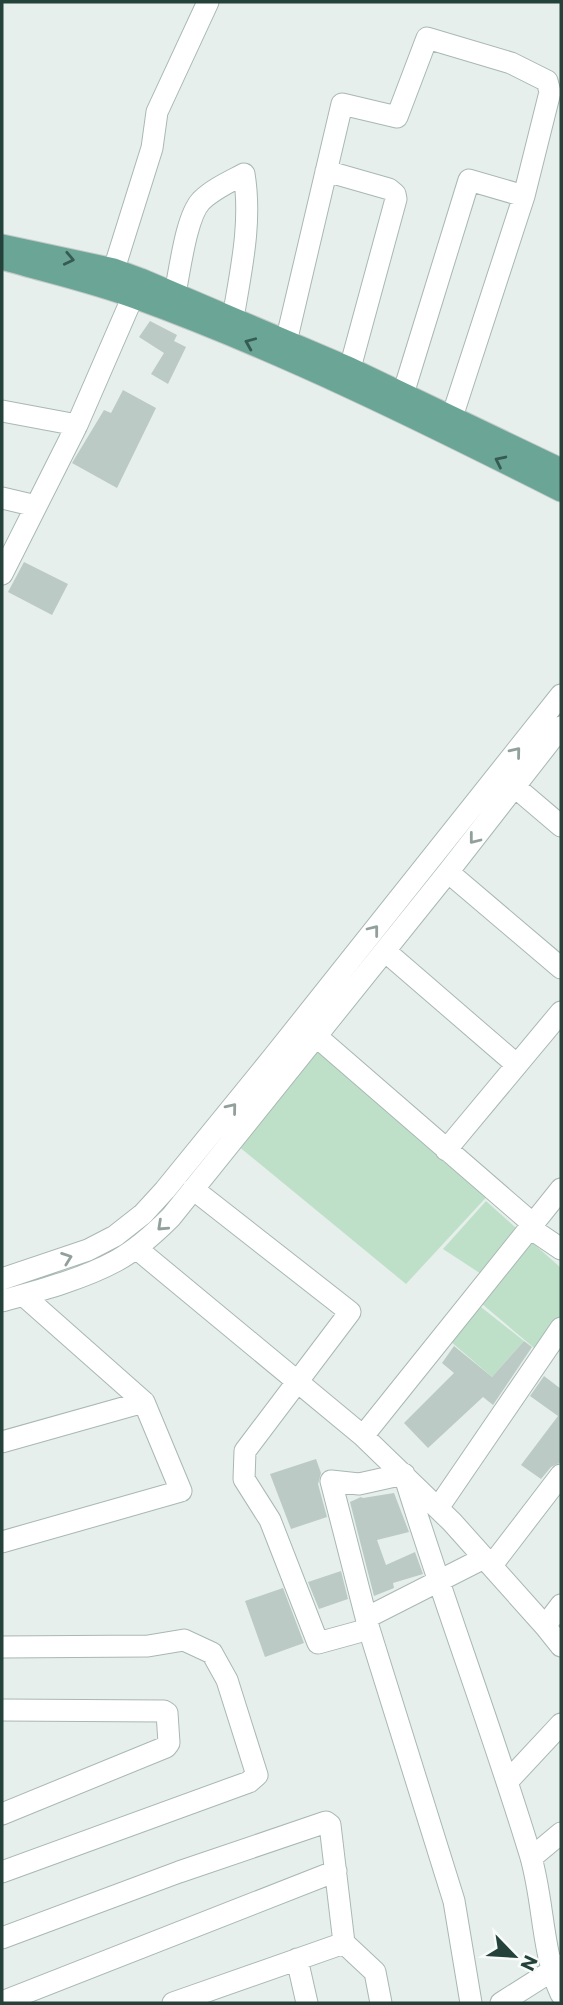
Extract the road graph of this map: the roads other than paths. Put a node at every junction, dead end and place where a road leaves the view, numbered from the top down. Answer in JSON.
{"nodes":[{"id":1,"x":208,"y":2,"type":"edge"},
{"id":2,"x":326,"y":171,"type":"junction"},
{"id":3,"x":524,"y":196,"type":"junction"},
{"id":4,"x":2,"y":245,"type":"edge"},
{"id":5,"x":2,"y":259,"type":"edge"},
{"id":6,"x":114,"y":269,"type":"junction"},
{"id":7,"x":137,"y":288,"type":"junction"},
{"id":8,"x":175,"y":293,"type":"junction"},
{"id":9,"x":233,"y":318,"type":"junction"},
{"id":10,"x":286,"y":342,"type":"junction"},
{"id":11,"x":350,"y":368,"type":"junction"},
{"id":12,"x":403,"y":394,"type":"junction"},
{"id":13,"x":2,"y":411,"type":"edge"},
{"id":14,"x":452,"y":417,"type":"junction"},
{"id":15,"x":77,"y":425,"type":"junction"},
{"id":16,"x":561,"y":469,"type":"edge"},
{"id":17,"x":561,"y":491,"type":"edge"},
{"id":18,"x":2,"y":498,"type":"edge"},
{"id":19,"x":36,"y":506,"type":"junction"},
{"id":20,"x":2,"y":574,"type":"edge"},
{"id":21,"x":561,"y":695,"type":"edge"},
{"id":22,"x":561,"y":727,"type":"edge"},
{"id":23,"x":514,"y":786,"type":"junction"},
{"id":24,"x":561,"y":826,"type":"edge"},
{"id":25,"x":448,"y":872,"type":"junction"},
{"id":26,"x":385,"y":951,"type":"junction"},
{"id":27,"x":561,"y":968,"type":"edge"},
{"id":28,"x":561,"y":1012,"type":"edge"},
{"id":29,"x":316,"y":1036,"type":"junction"},
{"id":30,"x":516,"y":1065,"type":"junction"},
{"id":31,"x":446,"y":1150,"type":"junction"},
{"id":32,"x":193,"y":1189,"type":"junction"},
{"id":33,"x":561,"y":1189,"type":"edge"},
{"id":34,"x":531,"y":1226,"type":"junction"},
{"id":35,"x":135,"y":1248,"type":"junction"},
{"id":36,"x":561,"y":1249,"type":"edge"},
{"id":37,"x":2,"y":1279,"type":"edge"},
{"id":38,"x":23,"y":1295,"type":"junction"},
{"id":39,"x":2,"y":1301,"type":"edge"},
{"id":40,"x":561,"y":1328,"type":"edge"},
{"id":41,"x":299,"y":1382,"type":"junction"},
{"id":42,"x":144,"y":1402,"type":"junction"},
{"id":43,"x":363,"y":1436,"type":"junction"},
{"id":44,"x":2,"y":1442,"type":"edge"},
{"id":45,"x":404,"y":1474,"type":"junction"},
{"id":46,"x":561,"y":1475,"type":"edge"},
{"id":47,"x":438,"y":1508,"type":"junction"},
{"id":48,"x":2,"y":1542,"type":"edge"},
{"id":49,"x":488,"y":1562,"type":"junction"},
{"id":50,"x":437,"y":1581,"type":"junction"},
{"id":51,"x":561,"y":1605,"type":"edge"},
{"id":52,"x":369,"y":1623,"type":"junction"},
{"id":53,"x":545,"y":1626,"type":"junction"},
{"id":54,"x":561,"y":1646,"type":"edge"},
{"id":55,"x":2,"y":1647,"type":"edge"},
{"id":56,"x":2,"y":1710,"type":"edge"},
{"id":57,"x":561,"y":1724,"type":"edge"},
{"id":58,"x":507,"y":1782,"type":"junction"},
{"id":59,"x":2,"y":1814,"type":"edge"},
{"id":60,"x":561,"y":1833,"type":"edge"},
{"id":61,"x":531,"y":1858,"type":"junction"},
{"id":62,"x":336,"y":1871,"type":"junction"},
{"id":63,"x":2,"y":1872,"type":"edge"},
{"id":64,"x":2,"y":1938,"type":"edge"},
{"id":65,"x":344,"y":1943,"type":"junction"},
{"id":66,"x":297,"y":1959,"type":"junction"},
{"id":67,"x":556,"y":1969,"type":"edge"},
{"id":68,"x":561,"y":1994,"type":"edge"},
{"id":69,"x":301,"y":2001,"type":"edge"},
{"id":70,"x":2,"y":2002,"type":"edge"},
{"id":71,"x":173,"y":2003,"type":"edge"},
{"id":72,"x":381,"y":2003,"type":"edge"},
{"id":73,"x":471,"y":2003,"type":"edge"},
{"id":74,"x":501,"y":2003,"type":"edge"}],
"edges":[{"from":1,"to":6,"type":"street"},
{"from":2,"to":3,"type":"street"},
{"from":2,"to":10,"type":"street"},
{"from":2,"to":11,"type":"street"},
{"from":3,"to":12,"type":"street"},
{"from":3,"to":14,"type":"street"},
{"from":4,"to":6,"type":"main road","one_way":true},
{"from":5,"to":7,"type":"main road"},
{"from":6,"to":7,"type":"main road"},
{"from":7,"to":8,"type":"main road"},
{"from":7,"to":15,"type":"street"},
{"from":17,"to":7,"type":"main road","one_way":true},
{"from":8,"to":9,"type":"main road"},
{"from":8,"to":9,"type":"street"},
{"from":9,"to":10,"type":"main road"},
{"from":10,"to":11,"type":"main road"},
{"from":11,"to":12,"type":"main road"},
{"from":12,"to":14,"type":"main road"},
{"from":13,"to":15,"type":"street"},
{"from":14,"to":16,"type":"main road"},
{"from":15,"to":19,"type":"street"},
{"from":18,"to":19,"type":"street"},
{"from":19,"to":20,"type":"street"},
{"from":37,"to":21,"type":"street","one_way":true},
{"from":22,"to":23,"type":"street"},
{"from":23,"to":24,"type":"street"},
{"from":23,"to":25,"type":"street","one_way":true},
{"from":25,"to":26,"type":"street"},
{"from":25,"to":27,"type":"street"},
{"from":26,"to":29,"type":"street"},
{"from":26,"to":30,"type":"street"},
{"from":28,"to":30,"type":"street"},
{"from":29,"to":31,"type":"street"},
{"from":29,"to":32,"type":"street"},
{"from":30,"to":31,"type":"street"},
{"from":31,"to":34,"type":"street"},
{"from":32,"to":35,"type":"street","one_way":true},
{"from":32,"to":41,"type":"street"},
{"from":33,"to":34,"type":"street"},
{"from":34,"to":36,"type":"street"},
{"from":34,"to":43,"type":"street"},
{"from":35,"to":38,"type":"street"},
{"from":35,"to":41,"type":"street"},
{"from":38,"to":39,"type":"street"},
{"from":38,"to":42,"type":"street"},
{"from":40,"to":47,"type":"street"},
{"from":41,"to":43,"type":"street"},
{"from":41,"to":52,"type":"street"},
{"from":42,"to":44,"type":"street"},
{"from":42,"to":48,"type":"street"},
{"from":43,"to":45,"type":"street"},
{"from":45,"to":47,"type":"street"},
{"from":45,"to":50,"type":"street"},
{"from":45,"to":52,"type":"street"},
{"from":46,"to":49,"type":"street"},
{"from":47,"to":49,"type":"street"},
{"from":49,"to":50,"type":"street"},
{"from":49,"to":53,"type":"street"},
{"from":50,"to":52,"type":"street"},
{"from":50,"to":58,"type":"street"},
{"from":51,"to":53,"type":"street"},
{"from":52,"to":73,"type":"street"},
{"from":53,"to":54,"type":"street"},
{"from":55,"to":63,"type":"street"},
{"from":56,"to":59,"type":"street"},
{"from":57,"to":58,"type":"street"},
{"from":58,"to":61,"type":"street"},
{"from":60,"to":61,"type":"street"},
{"from":61,"to":67,"type":"street"},
{"from":62,"to":64,"type":"street"},
{"from":62,"to":65,"type":"street"},
{"from":62,"to":70,"type":"street"},
{"from":65,"to":66,"type":"street"},
{"from":65,"to":72,"type":"street"},
{"from":66,"to":69,"type":"street"},
{"from":66,"to":71,"type":"street"},
{"from":67,"to":68,"type":"street"},
{"from":67,"to":74,"type":"street"}]}
